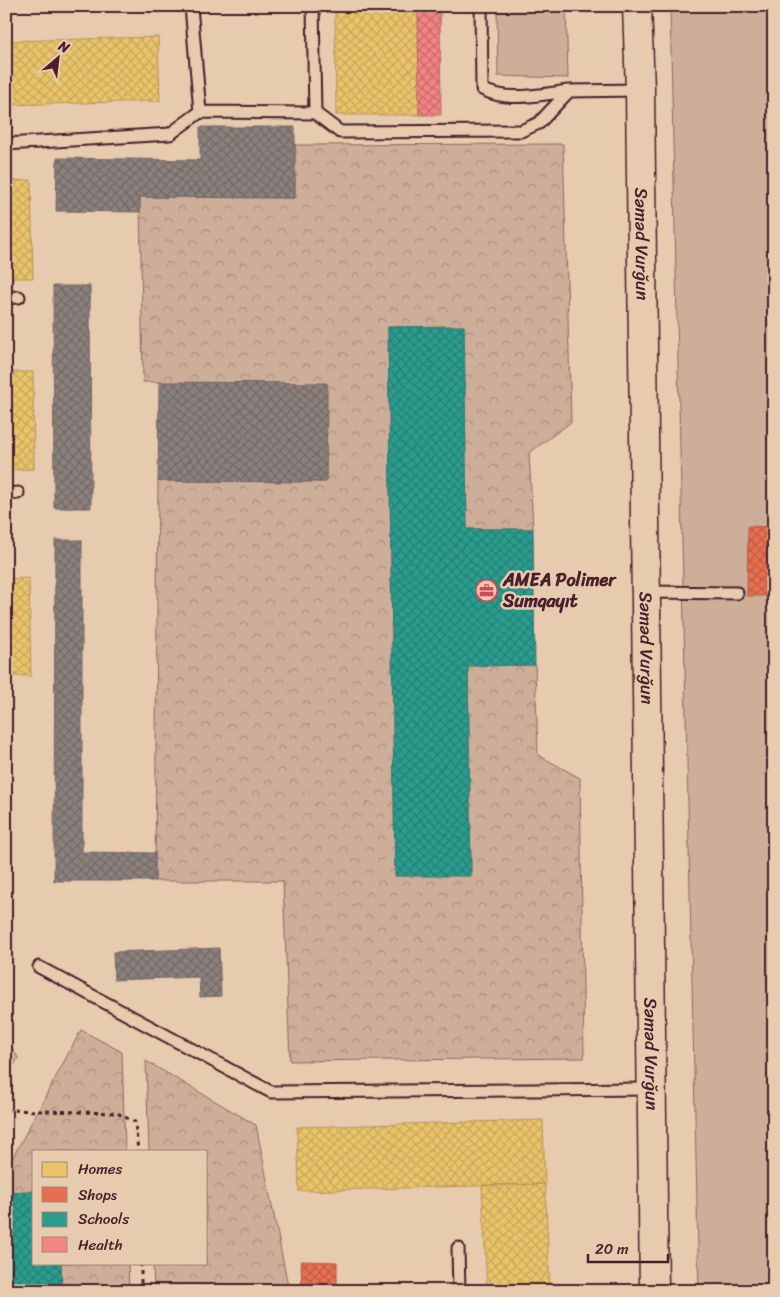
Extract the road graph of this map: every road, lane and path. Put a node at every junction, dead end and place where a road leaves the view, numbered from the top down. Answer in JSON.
{"nodes":[{"id":1,"x":191,"y":6,"type":"edge"},
{"id":2,"x":313,"y":6,"type":"edge"},
{"id":3,"x":481,"y":6,"type":"edge"},
{"id":4,"x":637,"y":6,"type":"edge"},
{"id":5,"x":640,"y":90,"type":"junction"},
{"id":6,"x":569,"y":91,"type":"junction"},
{"id":7,"x":200,"y":112,"type":"junction"},
{"id":8,"x":315,"y":112,"type":"junction"},
{"id":9,"x":6,"y":144,"type":"edge"},
{"id":10,"x":6,"y":298,"type":"edge"},
{"id":11,"x":19,"y":298,"type":"dead end"},
{"id":12,"x":646,"y":592,"type":"junction"},
{"id":13,"x":737,"y":593,"type":"dead end"},
{"id":14,"x":39,"y":968,"type":"dead end"},
{"id":15,"x":652,"y":1089,"type":"junction"},
{"id":16,"x":6,"y":1110,"type":"edge"},
{"id":17,"x":138,"y":1150,"type":"edge"},
{"id":18,"x":458,"y":1248,"type":"dead end"},
{"id":19,"x":141,"y":1264,"type":"edge"},
{"id":20,"x":141,"y":1291,"type":"edge"},
{"id":21,"x":459,"y":1291,"type":"edge"},
{"id":22,"x":654,"y":1291,"type":"edge"}],
"edges":[{"from":1,"to":7,"type":"lane"},
{"from":2,"to":8,"type":"lane"},
{"from":3,"to":6,"type":"lane"},
{"from":4,"to":5,"type":"main road","name":"Səməd Vurğun"},
{"from":5,"to":6,"type":"lane"},
{"from":5,"to":12,"type":"main road","name":"Səməd Vurğun"},
{"from":6,"to":8,"type":"lane"},
{"from":7,"to":8,"type":"lane"},
{"from":7,"to":9,"type":"lane"},
{"from":10,"to":11,"type":"lane"},
{"from":12,"to":13,"type":"lane"},
{"from":12,"to":15,"type":"main road","name":"Səməd Vurğun"},
{"from":14,"to":15,"type":"lane"},
{"from":15,"to":22,"type":"main road","name":"Səməd Vurğun"},
{"from":16,"to":17,"type":"path"},
{"from":18,"to":21,"type":"lane"},
{"from":19,"to":20,"type":"path"}]}
